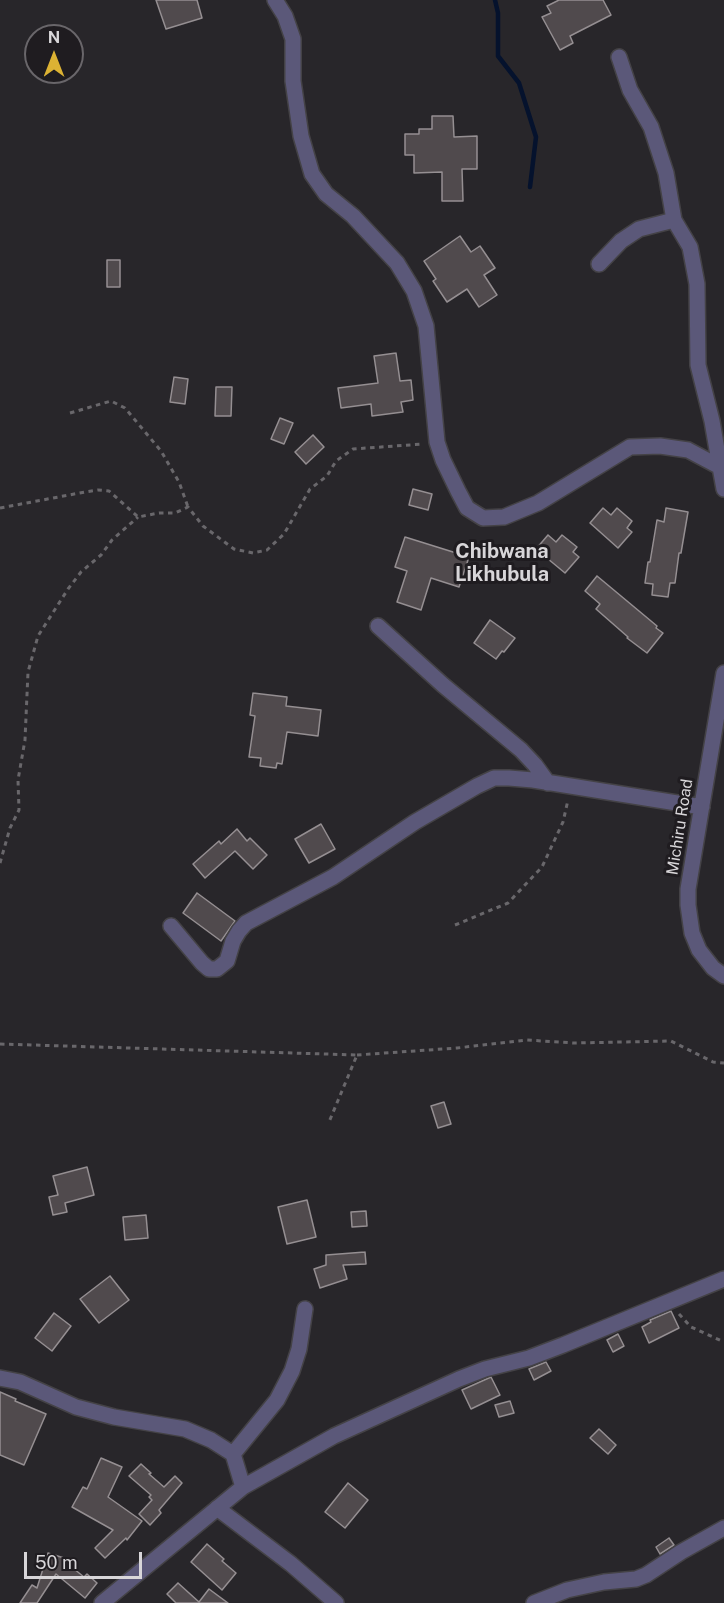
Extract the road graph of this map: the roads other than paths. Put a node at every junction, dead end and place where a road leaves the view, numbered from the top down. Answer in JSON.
{"nodes":[{"id":1,"x":275,"y":0,"type":"edge"},
{"id":2,"x":619,"y":57,"type":"dead end"},
{"id":3,"x":674,"y":220,"type":"junction"},
{"id":4,"x":599,"y":264,"type":"dead end"},
{"id":5,"x":720,"y":467,"type":"junction"},
{"id":6,"x":724,"y":489,"type":"edge"},
{"id":7,"x":378,"y":626,"type":"dead end"},
{"id":8,"x":724,"y":673,"type":"edge"},
{"id":9,"x":548,"y":783,"type":"junction"},
{"id":10,"x":702,"y":807,"type":"junction"},
{"id":11,"x":171,"y":926,"type":"dead end"},
{"id":12,"x":724,"y":976,"type":"edge"},
{"id":13,"x":724,"y":1279,"type":"edge"},
{"id":14,"x":305,"y":1309,"type":"dead end"},
{"id":15,"x":0,"y":1378,"type":"edge"},
{"id":16,"x":232,"y":1454,"type":"junction"},
{"id":17,"x":243,"y":1487,"type":"junction"},
{"id":18,"x":217,"y":1508,"type":"junction"},
{"id":19,"x":724,"y":1528,"type":"edge"},
{"id":20,"x":102,"y":1603,"type":"edge"},
{"id":21,"x":336,"y":1603,"type":"edge"},
{"id":22,"x":534,"y":1603,"type":"edge"}],
"edges":[{"from":1,"to":5,"type":"street"},
{"from":2,"to":3,"type":"street"},
{"from":3,"to":4,"type":"street"},
{"from":3,"to":5,"type":"street"},
{"from":5,"to":6,"type":"street"},
{"from":7,"to":9,"type":"street"},
{"from":8,"to":10,"type":"street","name":"Michiru Road"},
{"from":9,"to":10,"type":"street"},
{"from":9,"to":11,"type":"street"},
{"from":10,"to":12,"type":"street","name":"Michiru Road"},
{"from":13,"to":17,"type":"street"},
{"from":14,"to":16,"type":"street"},
{"from":15,"to":16,"type":"street"},
{"from":16,"to":17,"type":"street"},
{"from":17,"to":18,"type":"street"},
{"from":18,"to":20,"type":"street"},
{"from":18,"to":21,"type":"street"},
{"from":19,"to":22,"type":"street"}]}
